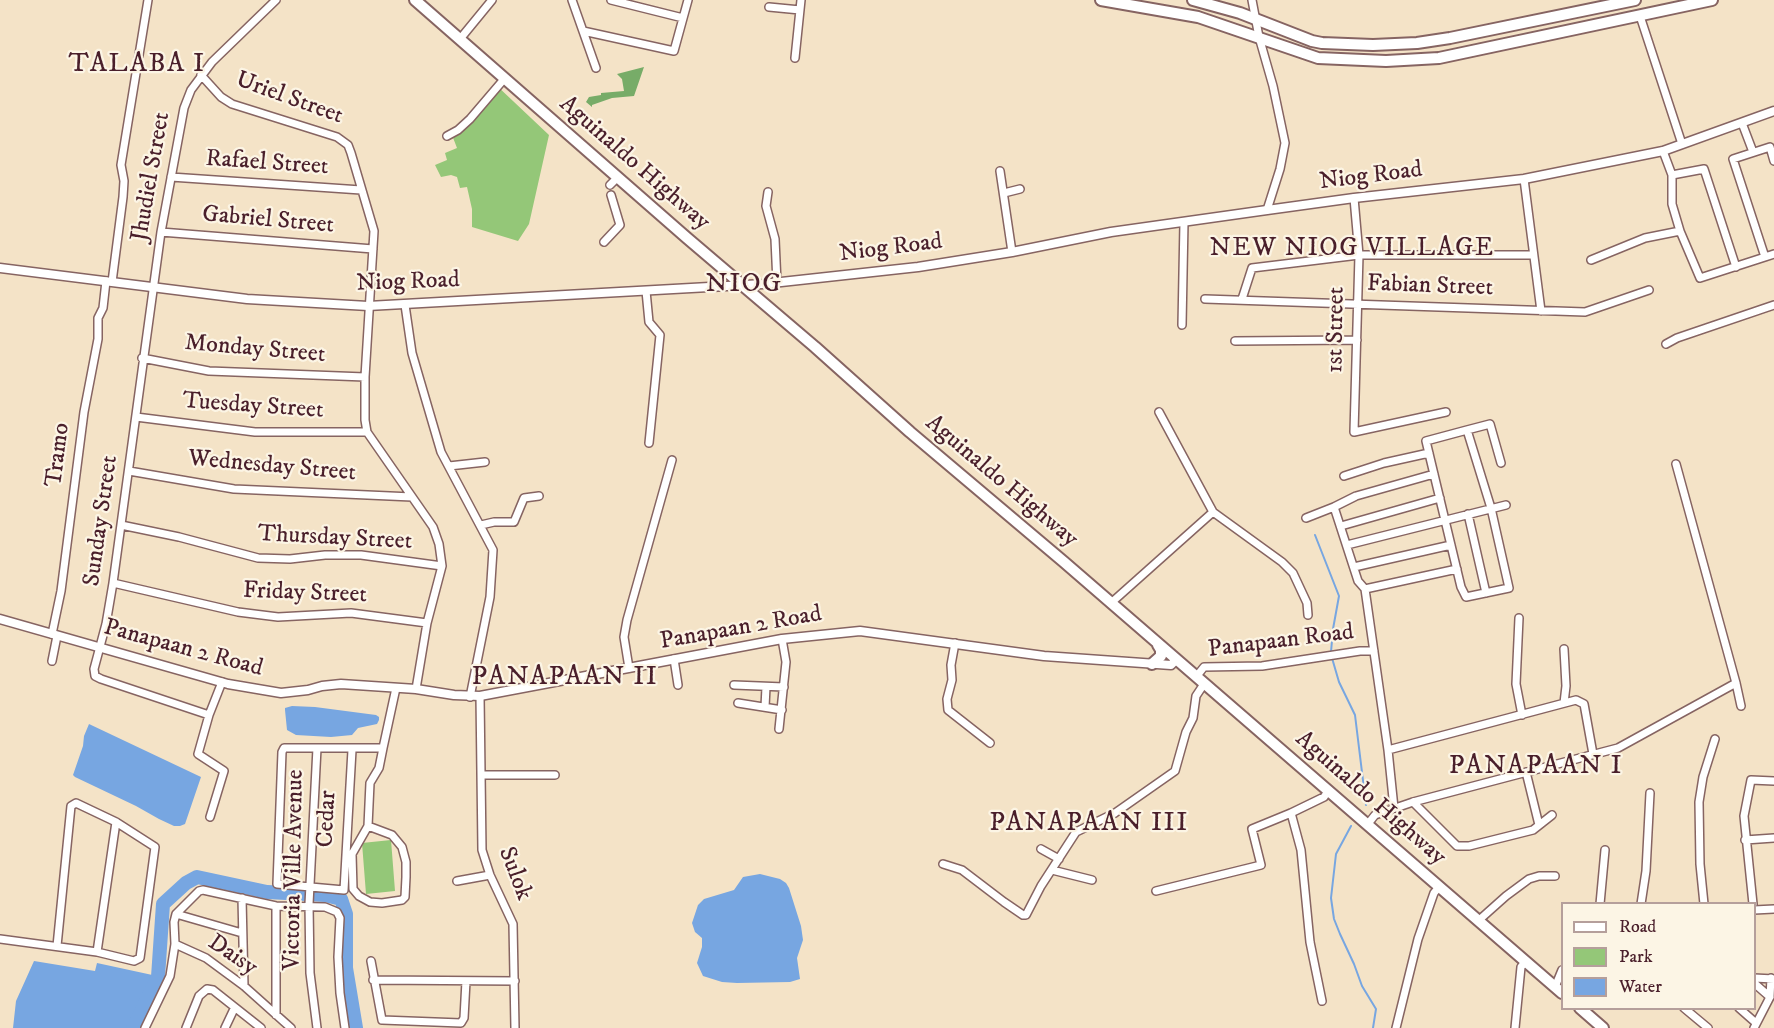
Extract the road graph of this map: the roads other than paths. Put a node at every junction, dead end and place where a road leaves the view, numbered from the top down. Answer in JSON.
{"nodes":[{"id":1,"x":148,"y":0,"type":"edge"},
{"id":2,"x":276,"y":0,"type":"edge"},
{"id":3,"x":415,"y":0,"type":"edge"},
{"id":4,"x":492,"y":0,"type":"edge"},
{"id":5,"x":572,"y":0,"type":"edge"},
{"id":6,"x":611,"y":0,"type":"edge"},
{"id":7,"x":688,"y":0,"type":"edge"},
{"id":8,"x":801,"y":0,"type":"edge"},
{"id":9,"x":1101,"y":0,"type":"edge"},
{"id":10,"x":1192,"y":0,"type":"edge"},
{"id":11,"x":1252,"y":0,"type":"edge"},
{"id":12,"x":1635,"y":0,"type":"edge"},
{"id":13,"x":1713,"y":0,"type":"edge"},
{"id":14,"x":769,"y":7,"type":"dead end"},
{"id":15,"x":800,"y":10,"type":"junction"},
{"id":16,"x":1640,"y":16,"type":"junction"},
{"id":17,"x":683,"y":18,"type":"junction"},
{"id":18,"x":1257,"y":20,"type":"junction"},
{"id":19,"x":583,"y":31,"type":"junction"},
{"id":20,"x":1259,"y":37,"type":"junction"},
{"id":21,"x":460,"y":39,"type":"junction"},
{"id":22,"x":795,"y":58,"type":"dead end"},
{"id":23,"x":596,"y":68,"type":"dead end"},
{"id":24,"x":201,"y":75,"type":"junction"},
{"id":25,"x":505,"y":78,"type":"junction"},
{"id":26,"x":1774,"y":111,"type":"edge"},
{"id":27,"x":1742,"y":123,"type":"junction"},
{"id":28,"x":447,"y":136,"type":"dead end"},
{"id":29,"x":1682,"y":144,"type":"junction"},
{"id":30,"x":1663,"y":151,"type":"junction"},
{"id":31,"x":1753,"y":152,"type":"junction"},
{"id":32,"x":1774,"y":161,"type":"edge"},
{"id":33,"x":1000,"y":171,"type":"dead end"},
{"id":34,"x":1672,"y":175,"type":"junction"},
{"id":35,"x":171,"y":177,"type":"junction"},
{"id":36,"x":1524,"y":179,"type":"junction"},
{"id":37,"x":1020,"y":189,"type":"dead end"},
{"id":38,"x":361,"y":190,"type":"junction"},
{"id":39,"x":768,"y":192,"type":"dead end"},
{"id":40,"x":1004,"y":193,"type":"junction"},
{"id":41,"x":611,"y":195,"type":"dead end"},
{"id":42,"x":1354,"y":198,"type":"junction"},
{"id":43,"x":1267,"y":210,"type":"junction"},
{"id":44,"x":1184,"y":222,"type":"junction"},
{"id":45,"x":1680,"y":231,"type":"junction"},
{"id":46,"x":161,"y":232,"type":"junction"},
{"id":47,"x":604,"y":242,"type":"dead end"},
{"id":48,"x":373,"y":249,"type":"junction"},
{"id":49,"x":1012,"y":252,"type":"junction"},
{"id":50,"x":1774,"y":254,"type":"edge"},
{"id":51,"x":1359,"y":255,"type":"junction"},
{"id":52,"x":1533,"y":255,"type":"junction"},
{"id":53,"x":1765,"y":257,"type":"junction"},
{"id":54,"x":1591,"y":260,"type":"dead end"},
{"id":55,"x":1736,"y":267,"type":"junction"},
{"id":56,"x":0,"y":268,"type":"edge"},
{"id":57,"x":109,"y":282,"type":"junction"},
{"id":58,"x":777,"y":283,"type":"junction"},
{"id":59,"x":743,"y":285,"type":"junction"},
{"id":60,"x":153,"y":287,"type":"junction"},
{"id":61,"x":1649,"y":290,"type":"dead end"},
{"id":62,"x":646,"y":291,"type":"junction"},
{"id":63,"x":1205,"y":299,"type":"dead end"},
{"id":64,"x":1242,"y":299,"type":"junction"},
{"id":65,"x":1358,"y":304,"type":"junction"},
{"id":66,"x":405,"y":305,"type":"junction"},
{"id":67,"x":1774,"y":305,"type":"edge"},
{"id":68,"x":368,"y":306,"type":"junction"},
{"id":69,"x":1541,"y":311,"type":"junction"},
{"id":70,"x":1182,"y":325,"type":"dead end"},
{"id":71,"x":1357,"y":340,"type":"junction"},
{"id":72,"x":1235,"y":341,"type":"dead end"},
{"id":73,"x":1666,"y":344,"type":"dead end"},
{"id":74,"x":142,"y":358,"type":"junction"},
{"id":75,"x":365,"y":377,"type":"junction"},
{"id":76,"x":1160,"y":412,"type":"dead end"},
{"id":77,"x":1446,"y":412,"type":"dead end"},
{"id":78,"x":136,"y":417,"type":"junction"},
{"id":79,"x":1467,"y":430,"type":"junction"},
{"id":80,"x":367,"y":432,"type":"junction"},
{"id":81,"x":649,"y":443,"type":"dead end"},
{"id":82,"x":1429,"y":453,"type":"junction"},
{"id":83,"x":672,"y":460,"type":"dead end"},
{"id":84,"x":485,"y":462,"type":"dead end"},
{"id":85,"x":1501,"y":463,"type":"dead end"},
{"id":86,"x":1676,"y":464,"type":"dead end"},
{"id":87,"x":449,"y":466,"type":"junction"},
{"id":88,"x":129,"y":471,"type":"junction"},
{"id":89,"x":1434,"y":474,"type":"junction"},
{"id":90,"x":1344,"y":476,"type":"dead end"},
{"id":91,"x":539,"y":496,"type":"dead end"},
{"id":92,"x":412,"y":497,"type":"junction"},
{"id":93,"x":1440,"y":498,"type":"junction"},
{"id":94,"x":1506,"y":505,"type":"dead end"},
{"id":95,"x":1334,"y":507,"type":"junction"},
{"id":96,"x":1491,"y":508,"type":"junction"},
{"id":97,"x":1214,"y":512,"type":"junction"},
{"id":98,"x":1467,"y":514,"type":"junction"},
{"id":99,"x":1306,"y":518,"type":"dead end"},
{"id":100,"x":1445,"y":520,"type":"junction"},
{"id":101,"x":121,"y":525,"type":"junction"},
{"id":102,"x":481,"y":525,"type":"junction"},
{"id":103,"x":1341,"y":526,"type":"junction"},
{"id":104,"x":1347,"y":545,"type":"junction"},
{"id":105,"x":1451,"y":545,"type":"junction"},
{"id":106,"x":442,"y":566,"type":"junction"},
{"id":107,"x":1354,"y":567,"type":"junction"},
{"id":108,"x":1457,"y":569,"type":"junction"},
{"id":109,"x":113,"y":583,"type":"junction"},
{"id":110,"x":1365,"y":588,"type":"junction"},
{"id":111,"x":1486,"y":593,"type":"junction"},
{"id":112,"x":1111,"y":603,"type":"junction"},
{"id":113,"x":1308,"y":615,"type":"dead end"},
{"id":114,"x":1519,"y":618,"type":"dead end"},
{"id":115,"x":0,"y":619,"type":"edge"},
{"id":116,"x":427,"y":623,"type":"junction"},
{"id":117,"x":54,"y":635,"type":"junction"},
{"id":118,"x":782,"y":639,"type":"junction"},
{"id":119,"x":955,"y":643,"type":"junction"},
{"id":120,"x":1158,"y":645,"type":"junction"},
{"id":121,"x":99,"y":647,"type":"junction"},
{"id":122,"x":1564,"y":649,"type":"dead end"},
{"id":123,"x":1374,"y":651,"type":"junction"},
{"id":124,"x":674,"y":659,"type":"junction"},
{"id":125,"x":52,"y":660,"type":"dead end"},
{"id":126,"x":1176,"y":660,"type":"junction"},
{"id":127,"x":1152,"y":664,"type":"junction"},
{"id":128,"x":630,"y":668,"type":"junction"},
{"id":129,"x":1200,"y":681,"type":"junction"},
{"id":130,"x":222,"y":682,"type":"junction"},
{"id":131,"x":1737,"y":683,"type":"junction"},
{"id":132,"x":678,"y":685,"type":"dead end"},
{"id":133,"x":734,"y":685,"type":"dead end"},
{"id":134,"x":765,"y":687,"type":"junction"},
{"id":135,"x":784,"y":687,"type":"junction"},
{"id":136,"x":396,"y":688,"type":"junction"},
{"id":137,"x":416,"y":689,"type":"junction"},
{"id":138,"x":480,"y":696,"type":"junction"},
{"id":139,"x":470,"y":697,"type":"junction"},
{"id":140,"x":1564,"y":703,"type":"junction"},
{"id":141,"x":738,"y":704,"type":"dead end"},
{"id":142,"x":1741,"y":706,"type":"dead end"},
{"id":143,"x":765,"y":707,"type":"junction"},
{"id":144,"x":782,"y":710,"type":"junction"},
{"id":145,"x":209,"y":715,"type":"junction"},
{"id":146,"x":1522,"y":715,"type":"junction"},
{"id":147,"x":779,"y":729,"type":"dead end"},
{"id":148,"x":1715,"y":739,"type":"dead end"},
{"id":149,"x":990,"y":743,"type":"dead end"},
{"id":150,"x":317,"y":748,"type":"junction"},
{"id":151,"x":384,"y":748,"type":"junction"},
{"id":152,"x":352,"y":750,"type":"junction"},
{"id":153,"x":1388,"y":750,"type":"junction"},
{"id":154,"x":1593,"y":754,"type":"junction"},
{"id":155,"x":1526,"y":772,"type":"junction"},
{"id":156,"x":481,"y":775,"type":"junction"},
{"id":157,"x":555,"y":775,"type":"dead end"},
{"id":158,"x":1774,"y":781,"type":"edge"},
{"id":159,"x":1329,"y":790,"type":"junction"},
{"id":160,"x":1650,"y":793,"type":"dead end"},
{"id":161,"x":1413,"y":802,"type":"junction"},
{"id":162,"x":1394,"y":808,"type":"junction"},
{"id":163,"x":1291,"y":813,"type":"junction"},
{"id":164,"x":1552,"y":815,"type":"dead end"},
{"id":165,"x":210,"y":817,"type":"dead end"},
{"id":166,"x":116,"y":822,"type":"junction"},
{"id":167,"x":1367,"y":825,"type":"junction"},
{"id":168,"x":1539,"y":825,"type":"junction"},
{"id":169,"x":368,"y":826,"type":"junction"},
{"id":170,"x":1774,"y":838,"type":"edge"},
{"id":171,"x":1745,"y":840,"type":"junction"},
{"id":172,"x":1041,"y":849,"type":"dead end"},
{"id":173,"x":1605,"y":850,"type":"dead end"},
{"id":174,"x":1059,"y":859,"type":"junction"},
{"id":175,"x":943,"y":864,"type":"dead end"},
{"id":176,"x":1052,"y":870,"type":"junction"},
{"id":177,"x":490,"y":875,"type":"junction"},
{"id":178,"x":1555,"y":876,"type":"dead end"},
{"id":179,"x":1092,"y":880,"type":"dead end"},
{"id":180,"x":457,"y":881,"type":"dead end"},
{"id":181,"x":1439,"y":887,"type":"junction"},
{"id":182,"x":309,"y":889,"type":"junction"},
{"id":183,"x":1156,"y":891,"type":"dead end"},
{"id":184,"x":242,"y":898,"type":"junction"},
{"id":185,"x":1600,"y":902,"type":"edge"},
{"id":186,"x":1641,"y":902,"type":"edge"},
{"id":187,"x":1704,"y":902,"type":"edge"},
{"id":188,"x":1753,"y":902,"type":"edge"},
{"id":189,"x":276,"y":906,"type":"junction"},
{"id":190,"x":309,"y":906,"type":"junction"},
{"id":191,"x":1774,"y":909,"type":"edge"},
{"id":192,"x":1756,"y":910,"type":"edge"},
{"id":193,"x":176,"y":914,"type":"junction"},
{"id":194,"x":1479,"y":921,"type":"junction"},
{"id":195,"x":242,"y":933,"type":"junction"},
{"id":196,"x":0,"y":939,"type":"edge"},
{"id":197,"x":175,"y":944,"type":"junction"},
{"id":198,"x":57,"y":946,"type":"junction"},
{"id":199,"x":97,"y":952,"type":"junction"},
{"id":200,"x":371,"y":961,"type":"dead end"},
{"id":201,"x":1526,"y":962,"type":"junction"},
{"id":202,"x":1756,"y":978,"type":"edge"},
{"id":203,"x":1773,"y":979,"type":"edge"},
{"id":204,"x":373,"y":980,"type":"junction"},
{"id":205,"x":466,"y":981,"type":"junction"},
{"id":206,"x":515,"y":981,"type":"junction"},
{"id":207,"x":1756,"y":984,"type":"edge"},
{"id":208,"x":244,"y":986,"type":"junction"},
{"id":209,"x":1559,"y":990,"type":"edge"},
{"id":210,"x":1770,"y":997,"type":"junction"},
{"id":211,"x":1322,"y":1001,"type":"dead end"},
{"id":212,"x":234,"y":1009,"type":"junction"},
{"id":213,"x":1582,"y":1010,"type":"edge"},
{"id":214,"x":1686,"y":1010,"type":"edge"},
{"id":215,"x":1741,"y":1010,"type":"edge"},
{"id":216,"x":276,"y":1015,"type":"junction"},
{"id":217,"x":1755,"y":1025,"type":"edge"},
{"id":218,"x":145,"y":1028,"type":"edge"},
{"id":219,"x":186,"y":1028,"type":"edge"},
{"id":220,"x":225,"y":1028,"type":"edge"},
{"id":221,"x":260,"y":1028,"type":"edge"},
{"id":222,"x":291,"y":1028,"type":"edge"},
{"id":223,"x":317,"y":1028,"type":"edge"},
{"id":224,"x":345,"y":1028,"type":"edge"},
{"id":225,"x":515,"y":1028,"type":"edge"},
{"id":226,"x":1396,"y":1028,"type":"edge"},
{"id":227,"x":1515,"y":1028,"type":"edge"},
{"id":228,"x":1603,"y":1028,"type":"edge"},
{"id":229,"x":1708,"y":1028,"type":"edge"}],
"edges":[{"from":1,"to":57,"type":"street","name":"Tramo"},
{"from":2,"to":24,"type":"street","name":"Jhudiel Street"},
{"from":3,"to":21,"type":"main road","name":"Aguinaldo Highway"},
{"from":4,"to":21,"type":"street"},
{"from":5,"to":19,"type":"street"},
{"from":6,"to":17,"type":"street"},
{"from":7,"to":17,"type":"street"},
{"from":8,"to":15,"type":"street"},
{"from":9,"to":20,"type":"main road"},
{"from":10,"to":18,"type":"main road"},
{"from":11,"to":18,"type":"street"},
{"from":12,"to":16,"type":"main road"},
{"from":12,"to":18,"type":"main road"},
{"from":13,"to":16,"type":"main road"},
{"from":14,"to":15,"type":"street"},
{"from":15,"to":22,"type":"street"},
{"from":16,"to":20,"type":"main road"},
{"from":16,"to":29,"type":"street"},
{"from":17,"to":19,"type":"street"},
{"from":18,"to":20,"type":"street"},
{"from":19,"to":23,"type":"street"},
{"from":20,"to":43,"type":"street"},
{"from":21,"to":25,"type":"main road","name":"Aguinaldo Highway"},
{"from":24,"to":35,"type":"street","name":"Jhudiel Street"},
{"from":24,"to":38,"type":"street","name":"Uriel Street"},
{"from":25,"to":28,"type":"street"},
{"from":25,"to":59,"type":"main road","name":"Aguinaldo Highway"},
{"from":26,"to":27,"type":"street","name":"Niog Road"},
{"from":27,"to":29,"type":"street","name":"Niog Road"},
{"from":27,"to":31,"type":"street"},
{"from":29,"to":30,"type":"street","name":"Niog Road"},
{"from":30,"to":34,"type":"street"},
{"from":30,"to":36,"type":"street","name":"Niog Road"},
{"from":31,"to":32,"type":"street"},
{"from":31,"to":53,"type":"street"},
{"from":33,"to":40,"type":"street"},
{"from":34,"to":45,"type":"street"},
{"from":34,"to":55,"type":"street"},
{"from":35,"to":38,"type":"street","name":"Rafael Street"},
{"from":35,"to":46,"type":"street","name":"Jhudiel Street"},
{"from":36,"to":42,"type":"street","name":"Niog Road"},
{"from":36,"to":52,"type":"street"},
{"from":37,"to":40,"type":"street"},
{"from":38,"to":48,"type":"street","name":"Uriel Street"},
{"from":39,"to":58,"type":"street"},
{"from":40,"to":49,"type":"street"},
{"from":41,"to":47,"type":"street"},
{"from":42,"to":43,"type":"street","name":"Niog Road"},
{"from":42,"to":51,"type":"street","name":"1st Street"},
{"from":43,"to":44,"type":"street","name":"Niog Road"},
{"from":44,"to":49,"type":"street","name":"Niog Road"},
{"from":44,"to":70,"type":"street"},
{"from":45,"to":54,"type":"street"},
{"from":45,"to":55,"type":"street"},
{"from":46,"to":48,"type":"street","name":"Gabriel Street"},
{"from":46,"to":60,"type":"street","name":"Jhudiel Street"},
{"from":48,"to":68,"type":"street","name":"Uriel Street"},
{"from":49,"to":58,"type":"street","name":"Niog Road"},
{"from":50,"to":53,"type":"street"},
{"from":51,"to":52,"type":"street"},
{"from":51,"to":64,"type":"street"},
{"from":51,"to":65,"type":"street","name":"1st Street"},
{"from":52,"to":69,"type":"street"},
{"from":53,"to":55,"type":"street"},
{"from":56,"to":57,"type":"street","name":"Niog Road"},
{"from":57,"to":60,"type":"street","name":"Niog Road"},
{"from":57,"to":117,"type":"street","name":"Tramo"},
{"from":58,"to":59,"type":"street","name":"Niog Road"},
{"from":59,"to":62,"type":"street","name":"Niog Road"},
{"from":59,"to":112,"type":"main road","name":"Aguinaldo Highway"},
{"from":60,"to":68,"type":"street","name":"Niog Road"},
{"from":60,"to":74,"type":"street","name":"Sunday Street"},
{"from":61,"to":69,"type":"street","name":"Fabian Street"},
{"from":62,"to":66,"type":"street","name":"Niog Road"},
{"from":62,"to":81,"type":"street"},
{"from":63,"to":64,"type":"street","name":"Fabian Street"},
{"from":64,"to":65,"type":"street","name":"Fabian Street"},
{"from":65,"to":69,"type":"street","name":"Fabian Street"},
{"from":65,"to":71,"type":"street","name":"1st Street"},
{"from":66,"to":68,"type":"street","name":"Niog Road"},
{"from":66,"to":87,"type":"street"},
{"from":67,"to":73,"type":"street"},
{"from":68,"to":75,"type":"street","name":"Uriel Street"},
{"from":71,"to":72,"type":"street"},
{"from":71,"to":77,"type":"street","name":"1st Street"},
{"from":74,"to":75,"type":"street","name":"Monday Street"},
{"from":74,"to":78,"type":"street","name":"Sunday Street"},
{"from":75,"to":80,"type":"street","name":"Uriel Street"},
{"from":76,"to":97,"type":"street"},
{"from":78,"to":80,"type":"street","name":"Tuesday Street"},
{"from":78,"to":88,"type":"street","name":"Sunday Street"},
{"from":79,"to":82,"type":"street"},
{"from":79,"to":85,"type":"street"},
{"from":79,"to":96,"type":"street"},
{"from":80,"to":92,"type":"street"},
{"from":82,"to":89,"type":"street"},
{"from":82,"to":90,"type":"street"},
{"from":83,"to":128,"type":"street"},
{"from":84,"to":87,"type":"street"},
{"from":86,"to":131,"type":"street"},
{"from":87,"to":102,"type":"street"},
{"from":88,"to":92,"type":"street","name":"Wednesday Street"},
{"from":88,"to":101,"type":"street","name":"Sunday Street"},
{"from":89,"to":93,"type":"street"},
{"from":89,"to":95,"type":"street"},
{"from":91,"to":102,"type":"street"},
{"from":92,"to":106,"type":"street"},
{"from":93,"to":100,"type":"street"},
{"from":93,"to":103,"type":"street"},
{"from":94,"to":96,"type":"street"},
{"from":95,"to":99,"type":"street"},
{"from":95,"to":103,"type":"street"},
{"from":96,"to":98,"type":"street"},
{"from":96,"to":111,"type":"street"},
{"from":97,"to":112,"type":"street"},
{"from":97,"to":113,"type":"street"},
{"from":98,"to":100,"type":"street"},
{"from":98,"to":111,"type":"street"},
{"from":100,"to":104,"type":"street"},
{"from":100,"to":105,"type":"street"},
{"from":101,"to":106,"type":"street","name":"Thursday Street"},
{"from":101,"to":109,"type":"street","name":"Sunday Street"},
{"from":102,"to":139,"type":"street"},
{"from":103,"to":104,"type":"street"},
{"from":104,"to":107,"type":"street"},
{"from":105,"to":107,"type":"street"},
{"from":105,"to":108,"type":"street"},
{"from":106,"to":116,"type":"street"},
{"from":107,"to":110,"type":"street"},
{"from":108,"to":110,"type":"street"},
{"from":108,"to":111,"type":"street"},
{"from":109,"to":116,"type":"street","name":"Friday Street"},
{"from":109,"to":121,"type":"street","name":"Sunday Street"},
{"from":110,"to":123,"type":"street"},
{"from":112,"to":120,"type":"main road","name":"Aguinaldo Highway"},
{"from":114,"to":146,"type":"street"},
{"from":115,"to":117,"type":"street","name":"Panapaan 2 Road"},
{"from":116,"to":137,"type":"street"},
{"from":117,"to":121,"type":"street","name":"Panapaan 2 Road"},
{"from":117,"to":125,"type":"street","name":"Tramo"},
{"from":118,"to":119,"type":"street","name":"Panapaan 2 Road"},
{"from":118,"to":124,"type":"street","name":"Panapaan 2 Road"},
{"from":118,"to":135,"type":"street"},
{"from":119,"to":127,"type":"street","name":"Panapaan 2 Road"},
{"from":119,"to":149,"type":"street"},
{"from":120,"to":126,"type":"main road","name":"Aguinaldo Highway"},
{"from":120,"to":127,"type":"main road"},
{"from":121,"to":130,"type":"street","name":"Panapaan 2 Road"},
{"from":121,"to":145,"type":"street","name":"Sunday Street"},
{"from":122,"to":140,"type":"street"},
{"from":123,"to":129,"type":"street","name":"Panapaan Road"},
{"from":123,"to":153,"type":"street"},
{"from":124,"to":128,"type":"street","name":"Panapaan 2 Road"},
{"from":124,"to":132,"type":"street"},
{"from":126,"to":127,"type":"street","name":"Panapaan 2 Road"},
{"from":126,"to":129,"type":"main road","name":"Aguinaldo Highway"},
{"from":128,"to":138,"type":"street","name":"Panapaan 2 Road"},
{"from":129,"to":159,"type":"main road","name":"Aguinaldo Highway"},
{"from":129,"to":174,"type":"street"},
{"from":130,"to":136,"type":"street","name":"Panapaan 2 Road"},
{"from":130,"to":145,"type":"street"},
{"from":131,"to":142,"type":"street"},
{"from":131,"to":154,"type":"street"},
{"from":133,"to":134,"type":"street"},
{"from":134,"to":135,"type":"street"},
{"from":134,"to":143,"type":"street"},
{"from":135,"to":144,"type":"street"},
{"from":136,"to":137,"type":"street","name":"Panapaan 2 Road"},
{"from":136,"to":151,"type":"street"},
{"from":137,"to":139,"type":"street","name":"Panapaan 2 Road"},
{"from":138,"to":139,"type":"street","name":"Panapaan 2 Road"},
{"from":138,"to":156,"type":"street","name":"Sulok"},
{"from":140,"to":146,"type":"street"},
{"from":140,"to":154,"type":"street"},
{"from":141,"to":143,"type":"street"},
{"from":143,"to":144,"type":"street"},
{"from":144,"to":147,"type":"street"},
{"from":145,"to":165,"type":"street"},
{"from":146,"to":153,"type":"street"},
{"from":148,"to":187,"type":"street"},
{"from":150,"to":152,"type":"street"},
{"from":150,"to":182,"type":"street","name":"Victoria Ville Avenue"},
{"from":150,"to":182,"type":"street"},
{"from":151,"to":152,"type":"street"},
{"from":151,"to":169,"type":"street"},
{"from":152,"to":182,"type":"street","name":"Cedar"},
{"from":153,"to":162,"type":"street"},
{"from":154,"to":155,"type":"street"},
{"from":155,"to":161,"type":"street"},
{"from":155,"to":168,"type":"street"},
{"from":156,"to":157,"type":"street"},
{"from":156,"to":177,"type":"street","name":"Sulok"},
{"from":158,"to":171,"type":"street"},
{"from":159,"to":163,"type":"street"},
{"from":159,"to":167,"type":"main road","name":"Aguinaldo Highway"},
{"from":160,"to":186,"type":"street"},
{"from":161,"to":162,"type":"street"},
{"from":161,"to":168,"type":"street"},
{"from":162,"to":167,"type":"street"},
{"from":163,"to":183,"type":"street"},
{"from":163,"to":211,"type":"street"},
{"from":164,"to":168,"type":"street"},
{"from":166,"to":198,"type":"street"},
{"from":166,"to":199,"type":"street"},
{"from":166,"to":199,"type":"street"},
{"from":167,"to":181,"type":"main road","name":"Aguinaldo Highway"},
{"from":169,"to":169,"type":"street"},
{"from":170,"to":171,"type":"street"},
{"from":171,"to":188,"type":"street"},
{"from":172,"to":174,"type":"street"},
{"from":173,"to":185,"type":"street"},
{"from":174,"to":176,"type":"street"},
{"from":175,"to":176,"type":"street"},
{"from":176,"to":179,"type":"street"},
{"from":177,"to":180,"type":"street"},
{"from":177,"to":206,"type":"street","name":"Sulok"},
{"from":178,"to":194,"type":"street"},
{"from":181,"to":194,"type":"main road","name":"Aguinaldo Highway"},
{"from":181,"to":226,"type":"street"},
{"from":182,"to":190,"type":"street","name":"Victoria Ville Avenue"},
{"from":184,"to":189,"type":"street"},
{"from":184,"to":193,"type":"street"},
{"from":184,"to":195,"type":"street"},
{"from":189,"to":190,"type":"street"},
{"from":189,"to":216,"type":"street"},
{"from":190,"to":223,"type":"street","name":"Victoria Ville Avenue"},
{"from":190,"to":224,"type":"street"},
{"from":191,"to":192,"type":"street"},
{"from":193,"to":195,"type":"street"},
{"from":193,"to":197,"type":"street"},
{"from":194,"to":201,"type":"main road","name":"Aguinaldo Highway"},
{"from":195,"to":208,"type":"street"},
{"from":196,"to":198,"type":"street"},
{"from":197,"to":208,"type":"street","name":"Daisy"},
{"from":197,"to":218,"type":"street"},
{"from":198,"to":199,"type":"street"},
{"from":200,"to":204,"type":"street"},
{"from":201,"to":209,"type":"main road","name":"Aguinaldo Highway"},
{"from":201,"to":227,"type":"street"},
{"from":202,"to":203,"type":"street"},
{"from":203,"to":210,"type":"street"},
{"from":204,"to":205,"type":"street"},
{"from":204,"to":205,"type":"street"},
{"from":205,"to":206,"type":"street"},
{"from":206,"to":225,"type":"street","name":"Sulok"},
{"from":207,"to":210,"type":"street"},
{"from":208,"to":216,"type":"street","name":"Daisy"},
{"from":210,"to":217,"type":"street"},
{"from":212,"to":219,"type":"street"},
{"from":212,"to":220,"type":"street"},
{"from":212,"to":221,"type":"street"},
{"from":213,"to":228,"type":"main road"},
{"from":214,"to":229,"type":"street"},
{"from":215,"to":217,"type":"street"},
{"from":216,"to":222,"type":"street","name":"Daisy"}]}
